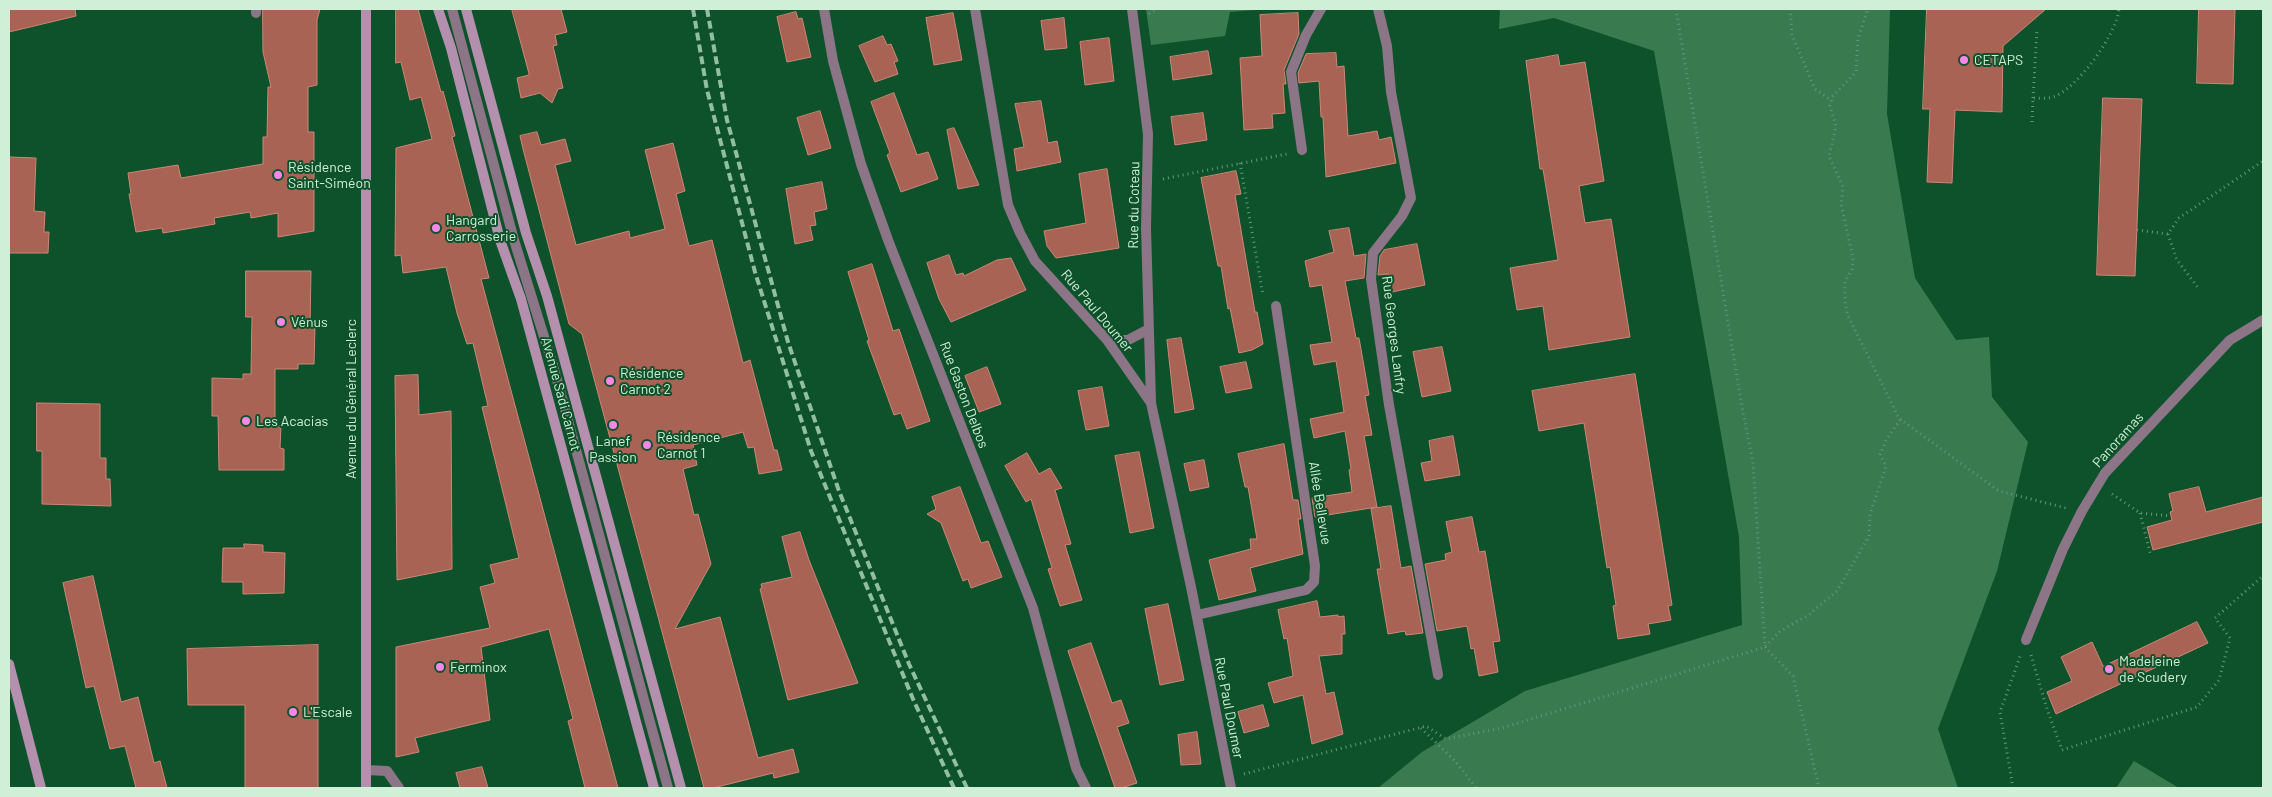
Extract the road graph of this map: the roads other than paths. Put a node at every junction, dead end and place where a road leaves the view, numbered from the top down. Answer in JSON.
{"nodes":[{"id":1,"x":366,"y":9,"type":"edge"},
{"id":2,"x":438,"y":9,"type":"edge"},
{"id":3,"x":452,"y":9,"type":"edge"},
{"id":4,"x":466,"y":9,"type":"edge"},
{"id":5,"x":824,"y":9,"type":"edge"},
{"id":6,"x":974,"y":9,"type":"edge"},
{"id":7,"x":1132,"y":9,"type":"edge"},
{"id":8,"x":1321,"y":9,"type":"edge"},
{"id":9,"x":1378,"y":9,"type":"edge"},
{"id":10,"x":1302,"y":150,"type":"road end"},
{"id":11,"x":1276,"y":306,"type":"dead end"},
{"id":12,"x":2263,"y":320,"type":"edge"},
{"id":13,"x":1149,"y":329,"type":"junction"},
{"id":14,"x":1107,"y":340,"type":"junction"},
{"id":15,"x":1151,"y":403,"type":"junction"},
{"id":16,"x":1197,"y":615,"type":"junction"},
{"id":17,"x":2026,"y":640,"type":"road end"},
{"id":18,"x":9,"y":664,"type":"edge"},
{"id":19,"x":1438,"y":675,"type":"dead end"},
{"id":20,"x":366,"y":770,"type":"junction"},
{"id":21,"x":1230,"y":783,"type":"edge"},
{"id":22,"x":41,"y":788,"type":"edge"},
{"id":23,"x":366,"y":788,"type":"edge"},
{"id":24,"x":399,"y":788,"type":"edge"},
{"id":25,"x":654,"y":788,"type":"edge"},
{"id":26,"x":668,"y":788,"type":"edge"},
{"id":27,"x":681,"y":788,"type":"edge"},
{"id":28,"x":1086,"y":788,"type":"edge"}],
"edges":[{"from":1,"to":20,"type":"main road","name":"Avenue du Général Leclerc"},
{"from":2,"to":25,"type":"main road","name":"Avenue Sadi Carnot"},
{"from":3,"to":26,"type":"street"},
{"from":4,"to":27,"type":"main road","name":"Avenue Sadi Carnot"},
{"from":5,"to":28,"type":"street","name":"Rue Gaston Delbos"},
{"from":6,"to":14,"type":"street","name":"Rue Paul Doumer"},
{"from":7,"to":13,"type":"street","name":"Rue du Coteau"},
{"from":8,"to":10,"type":"street"},
{"from":9,"to":19,"type":"street","name":"Rue Georges Lanfry"},
{"from":11,"to":16,"type":"street","name":"Allée Bellevue"},
{"from":12,"to":17,"type":"street","name":"Panoramas"},
{"from":13,"to":14,"type":"street"},
{"from":13,"to":15,"type":"street","name":"Rue du Coteau"},
{"from":14,"to":15,"type":"street","name":"Rue Paul Doumer"},
{"from":15,"to":16,"type":"street","name":"Rue Paul Doumer"},
{"from":16,"to":21,"type":"street","name":"Rue Paul Doumer"},
{"from":18,"to":22,"type":"main road"},
{"from":20,"to":23,"type":"main road","name":"Avenue du Général Leclerc"},
{"from":20,"to":24,"type":"street"}]}
